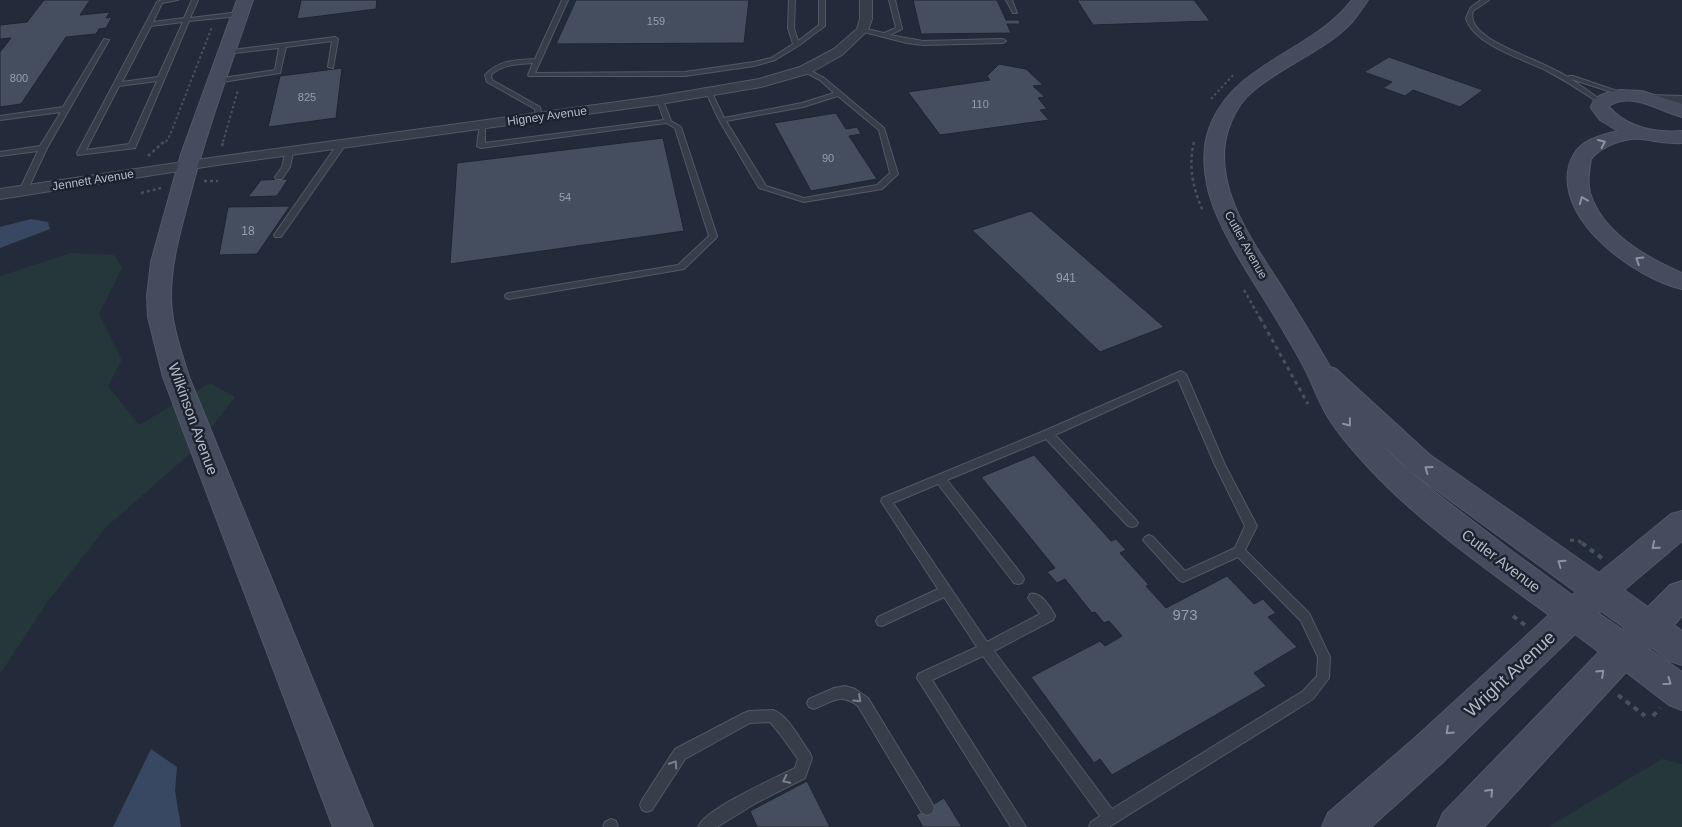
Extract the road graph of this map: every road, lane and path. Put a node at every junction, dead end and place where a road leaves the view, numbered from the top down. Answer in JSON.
{"nodes":[{"id":1,"x":175,"y":0,"type":"edge"},
{"id":2,"x":194,"y":0,"type":"edge"},
{"id":3,"x":565,"y":0,"type":"edge"},
{"id":4,"x":792,"y":0,"type":"edge"},
{"id":5,"x":822,"y":0,"type":"edge"},
{"id":6,"x":866,"y":0,"type":"edge"},
{"id":7,"x":892,"y":0,"type":"edge"},
{"id":8,"x":1008,"y":0,"type":"edge"},
{"id":9,"x":1360,"y":0,"type":"edge"},
{"id":10,"x":1486,"y":0,"type":"edge"},
{"id":11,"x":233,"y":10,"type":"edge"},
{"id":12,"x":1015,"y":12,"type":"dead end"},
{"id":13,"x":186,"y":20,"type":"junction"},
{"id":14,"x":148,"y":24,"type":"junction"},
{"id":15,"x":862,"y":30,"type":"junction"},
{"id":16,"x":887,"y":34,"type":"junction"},
{"id":17,"x":106,"y":40,"type":"dead end"},
{"id":18,"x":1003,"y":41,"type":"dead end"},
{"id":19,"x":796,"y":45,"type":"junction"},
{"id":20,"x":283,"y":46,"type":"junction"},
{"id":21,"x":226,"y":52,"type":"junction"},
{"id":22,"x":538,"y":60,"type":"junction"},
{"id":23,"x":1542,"y":66,"type":"junction"},
{"id":24,"x":331,"y":67,"type":"dead end"},
{"id":25,"x":805,"y":70,"type":"junction"},
{"id":26,"x":160,"y":79,"type":"junction"},
{"id":27,"x":216,"y":81,"type":"junction"},
{"id":28,"x":118,"y":84,"type":"junction"},
{"id":29,"x":709,"y":92,"type":"junction"},
{"id":30,"x":839,"y":94,"type":"junction"},
{"id":31,"x":1629,"y":96,"type":"junction"},
{"id":32,"x":1651,"y":99,"type":"junction"},
{"id":33,"x":660,"y":100,"type":"junction"},
{"id":34,"x":1682,"y":100,"type":"edge"},
{"id":35,"x":1601,"y":102,"type":"junction"},
{"id":36,"x":66,"y":109,"type":"junction"},
{"id":37,"x":1682,"y":111,"type":"edge"},
{"id":38,"x":539,"y":117,"type":"junction"},
{"id":39,"x":0,"y":118,"type":"edge"},
{"id":40,"x":722,"y":120,"type":"junction"},
{"id":41,"x":668,"y":121,"type":"junction"},
{"id":42,"x":482,"y":125,"type":"junction"},
{"id":43,"x":1642,"y":133,"type":"junction"},
{"id":44,"x":1677,"y":139,"type":"edge"},
{"id":45,"x":342,"y":144,"type":"junction"},
{"id":46,"x":43,"y":148,"type":"junction"},
{"id":47,"x":289,"y":152,"type":"junction"},
{"id":48,"x":0,"y":154,"type":"edge"},
{"id":49,"x":1682,"y":155,"type":"edge"},
{"id":50,"x":186,"y":166,"type":"junction"},
{"id":51,"x":139,"y":173,"type":"junction"},
{"id":52,"x":1578,"y":173,"type":"junction"},
{"id":53,"x":279,"y":177,"type":"dead end"},
{"id":54,"x":23,"y":191,"type":"junction"},
{"id":55,"x":0,"y":194,"type":"edge"},
{"id":56,"x":278,"y":235,"type":"dead end"},
{"id":57,"x":1682,"y":282,"type":"edge"},
{"id":58,"x":509,"y":296,"type":"dead end"},
{"id":59,"x":1317,"y":366,"type":"junction"},
{"id":60,"x":1048,"y":434,"type":"junction"},
{"id":61,"x":940,"y":479,"type":"junction"},
{"id":62,"x":1682,"y":523,"type":"edge"},
{"id":63,"x":1132,"y":524,"type":"dead end"},
{"id":64,"x":1148,"y":540,"type":"dead end"},
{"id":65,"x":1239,"y":551,"type":"junction"},
{"id":66,"x":1018,"y":579,"type":"dead end"},
{"id":67,"x":944,"y":591,"type":"junction"},
{"id":68,"x":1600,"y":591,"type":"junction"},
{"id":69,"x":1682,"y":596,"type":"edge"},
{"id":70,"x":1034,"y":598,"type":"dead end"},
{"id":71,"x":1575,"y":615,"type":"junction"},
{"id":72,"x":882,"y":621,"type":"dead end"},
{"id":73,"x":1638,"y":639,"type":"junction"},
{"id":74,"x":985,"y":649,"type":"junction"},
{"id":75,"x":1682,"y":650,"type":"edge"},
{"id":76,"x":1682,"y":692,"type":"edge"},
{"id":77,"x":814,"y":703,"type":"dead end"},
{"id":78,"x":647,"y":805,"type":"dead end"},
{"id":79,"x":927,"y":808,"type":"dead end"},
{"id":80,"x":1110,"y":818,"type":"junction"},
{"id":81,"x":353,"y":827,"type":"edge"},
{"id":82,"x":705,"y":827,"type":"edge"},
{"id":83,"x":1019,"y":827,"type":"edge"},
{"id":84,"x":1096,"y":827,"type":"edge"},
{"id":85,"x":1342,"y":827,"type":"edge"},
{"id":86,"x":1457,"y":827,"type":"edge"}],
"edges":[{"from":1,"to":14,"type":"lane"},
{"from":2,"to":13,"type":"lane"},
{"from":3,"to":22,"type":"lane"},
{"from":4,"to":19,"type":"lane"},
{"from":5,"to":19,"type":"lane"},
{"from":6,"to":15,"type":"street"},
{"from":7,"to":16,"type":"lane"},
{"from":8,"to":12,"type":"lane"},
{"from":9,"to":59,"type":"street","name":"Cutler Avenue"},
{"from":10,"to":23,"type":"lane"},
{"from":11,"to":13,"type":"lane"},
{"from":11,"to":21,"type":"street","name":"Wilkinson Avenue"},
{"from":11,"to":51,"type":"path"},
{"from":13,"to":14,"type":"lane"},
{"from":13,"to":26,"type":"lane"},
{"from":14,"to":28,"type":"lane"},
{"from":15,"to":16,"type":"lane"},
{"from":15,"to":25,"type":"street","name":"Higney Avenue"},
{"from":16,"to":18,"type":"lane"},
{"from":17,"to":36,"type":"lane"},
{"from":19,"to":22,"type":"lane"},
{"from":20,"to":21,"type":"lane"},
{"from":20,"to":24,"type":"lane"},
{"from":20,"to":27,"type":"lane"},
{"from":21,"to":27,"type":"street","name":"Wilkinson Avenue"},
{"from":22,"to":38,"type":"lane"},
{"from":23,"to":31,"type":"lane"},
{"from":23,"to":35,"type":"lane"},
{"from":25,"to":29,"type":"street","name":"Higney Avenue"},
{"from":25,"to":30,"type":"lane"},
{"from":26,"to":28,"type":"lane"},
{"from":26,"to":28,"type":"lane"},
{"from":27,"to":50,"type":"street","name":"Wilkinson Avenue"},
{"from":29,"to":33,"type":"street","name":"Higney Avenue"},
{"from":29,"to":40,"type":"lane"},
{"from":30,"to":40,"type":"lane"},
{"from":30,"to":40,"type":"lane"},
{"from":31,"to":32,"type":"street"},
{"from":31,"to":35,"type":"street"},
{"from":32,"to":34,"type":"street"},
{"from":32,"to":37,"type":"street"},
{"from":33,"to":38,"type":"street","name":"Higney Avenue"},
{"from":33,"to":41,"type":"lane"},
{"from":35,"to":43,"type":"street"},
{"from":36,"to":39,"type":"lane"},
{"from":36,"to":46,"type":"lane"},
{"from":38,"to":42,"type":"street","name":"Higney Avenue"},
{"from":41,"to":42,"type":"lane"},
{"from":41,"to":58,"type":"lane"},
{"from":42,"to":45,"type":"street","name":"Higney Avenue"},
{"from":43,"to":44,"type":"street"},
{"from":52,"to":43,"type":"street","one_way":true},
{"from":45,"to":47,"type":"street","name":"Higney Avenue"},
{"from":45,"to":56,"type":"lane"},
{"from":46,"to":48,"type":"lane"},
{"from":46,"to":54,"type":"lane"},
{"from":47,"to":50,"type":"street","name":"Higney Avenue"},
{"from":47,"to":53,"type":"lane"},
{"from":49,"to":52,"type":"street"},
{"from":50,"to":51,"type":"street","name":"Jennett Avenue"},
{"from":50,"to":81,"type":"street","name":"Wilkinson Avenue"},
{"from":51,"to":54,"type":"street","name":"Jennett Avenue"},
{"from":57,"to":52,"type":"street","one_way":true},
{"from":54,"to":55,"type":"street","name":"Jennett Avenue"},
{"from":68,"to":59,"type":"street","name":"Cutler Avenue","one_way":true},
{"from":59,"to":71,"type":"street","name":"Cutler Avenue","one_way":true},
{"from":60,"to":61,"type":"lane"},
{"from":60,"to":63,"type":"lane"},
{"from":60,"to":65,"type":"lane"},
{"from":61,"to":66,"type":"lane"},
{"from":61,"to":67,"type":"lane"},
{"from":62,"to":68,"type":"street","name":"Wright Avenue","one_way":true},
{"from":64,"to":65,"type":"lane"},
{"from":65,"to":80,"type":"lane"},
{"from":67,"to":72,"type":"lane"},
{"from":67,"to":74,"type":"lane"},
{"from":68,"to":71,"type":"street","name":"Wright Avenue"},
{"from":68,"to":73,"type":"street","name":"Cutler Avenue"},
{"from":69,"to":73,"type":"street"},
{"from":70,"to":74,"type":"lane"},
{"from":71,"to":73,"type":"street","name":"Cutler Avenue"},
{"from":71,"to":85,"type":"street","name":"Wright Avenue","one_way":true},
{"from":73,"to":75,"type":"street"},
{"from":73,"to":76,"type":"street","one_way":true},
{"from":86,"to":73,"type":"street","one_way":true},
{"from":74,"to":80,"type":"lane"},
{"from":74,"to":83,"type":"lane"},
{"from":77,"to":79,"type":"lane","one_way":true},
{"from":78,"to":82,"type":"lane","one_way":true},
{"from":80,"to":84,"type":"lane"}]}
